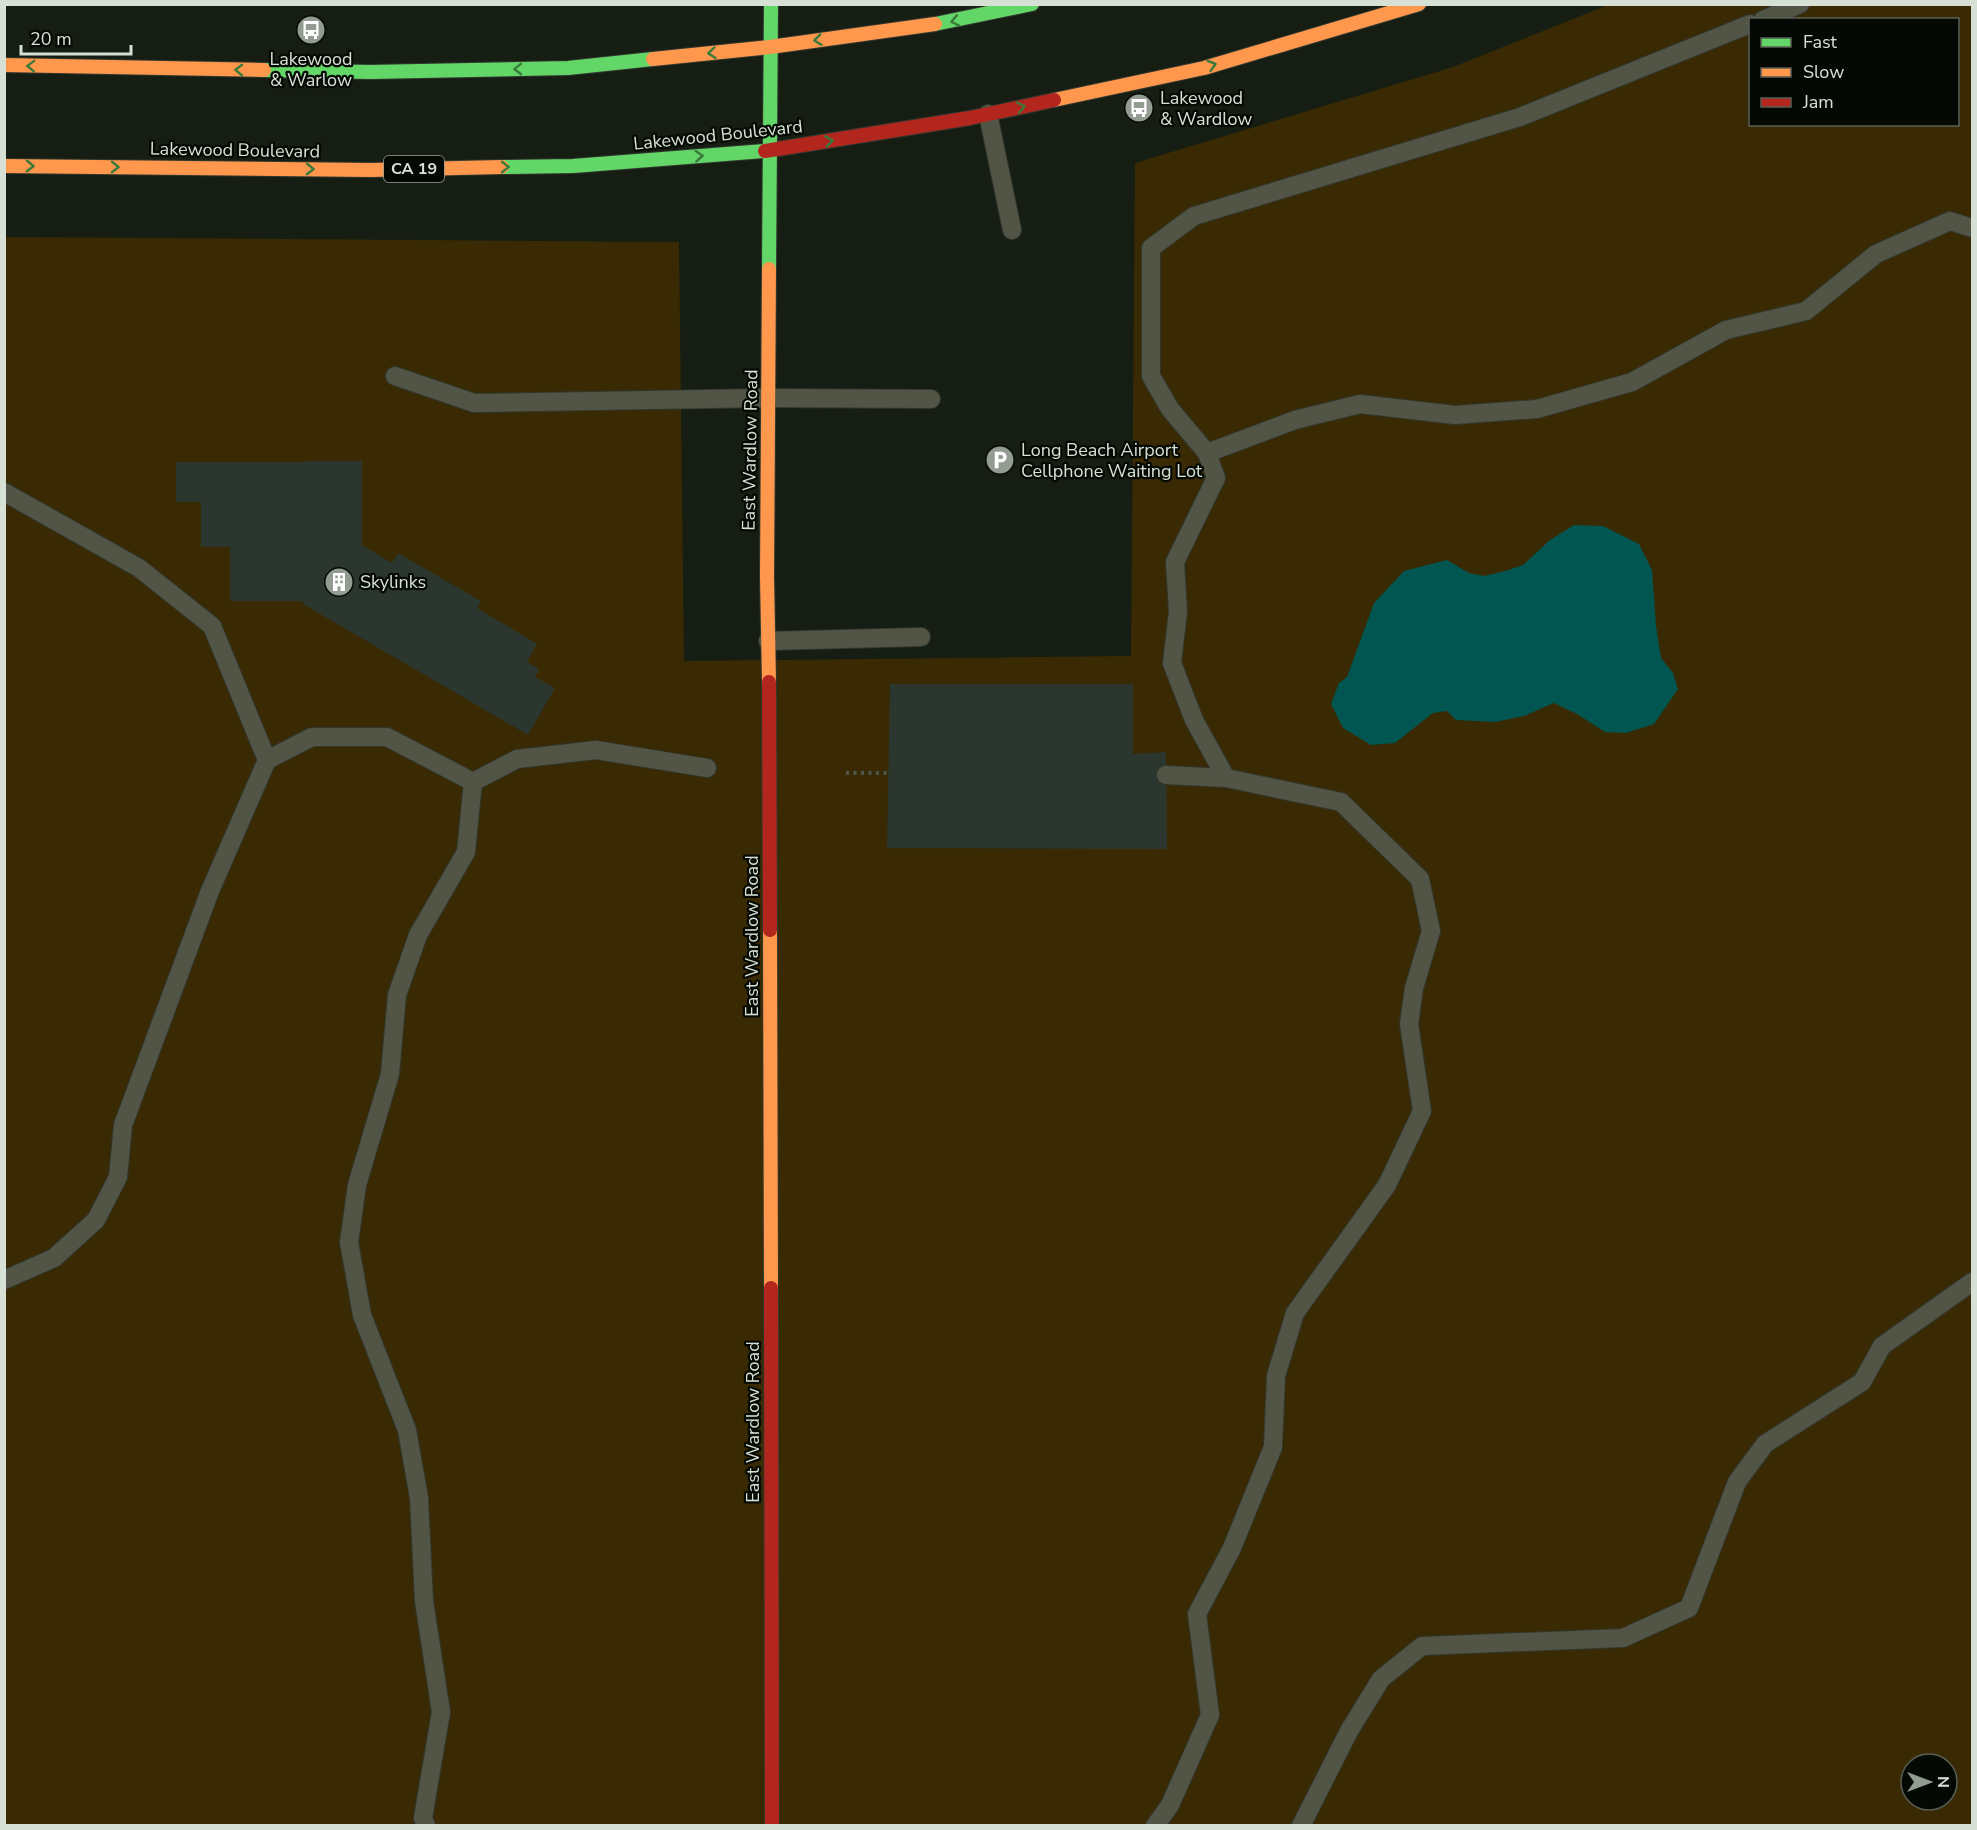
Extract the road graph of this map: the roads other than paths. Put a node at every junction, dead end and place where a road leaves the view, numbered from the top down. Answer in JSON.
{"nodes":[{"id":1,"x":771,"y":4,"type":"edge"},
{"id":2,"x":1032,"y":4,"type":"edge"},
{"id":3,"x":1419,"y":4,"type":"edge"},
{"id":4,"x":1800,"y":4,"type":"edge"},
{"id":5,"x":1768,"y":18,"type":"edge"},
{"id":6,"x":1749,"y":24,"type":"edge"},
{"id":7,"x":770,"y":46,"type":"junction"},
{"id":8,"x":4,"y":65,"type":"edge"},
{"id":9,"x":988,"y":114,"type":"junction"},
{"id":10,"x":771,"y":150,"type":"junction"},
{"id":11,"x":4,"y":166,"type":"edge"},
{"id":12,"x":1972,"y":228,"type":"edge"},
{"id":13,"x":1012,"y":230,"type":"dead end"},
{"id":14,"x":394,"y":376,"type":"dead end"},
{"id":15,"x":769,"y":398,"type":"junction"},
{"id":16,"x":931,"y":399,"type":"dead end"},
{"id":17,"x":1208,"y":453,"type":"junction"},
{"id":18,"x":4,"y":492,"type":"edge"},
{"id":19,"x":921,"y":638,"type":"dead end"},
{"id":20,"x":768,"y":641,"type":"junction"},
{"id":21,"x":267,"y":760,"type":"junction"},
{"id":22,"x":707,"y":768,"type":"dead end"},
{"id":23,"x":1166,"y":776,"type":"dead end"},
{"id":24,"x":1226,"y":778,"type":"junction"},
{"id":25,"x":473,"y":782,"type":"junction"},
{"id":26,"x":4,"y":1280,"type":"edge"},
{"id":27,"x":1972,"y":1282,"type":"edge"},
{"id":28,"x":426,"y":1826,"type":"edge"},
{"id":29,"x":772,"y":1826,"type":"edge"},
{"id":30,"x":1155,"y":1826,"type":"edge"},
{"id":31,"x":1301,"y":1826,"type":"edge"}],
"edges":[{"from":1,"to":7,"type":"main road","name":"East Wardlow Road"},
{"from":2,"to":7,"type":"main road","one_way":true},
{"from":9,"to":3,"type":"main road","name":"Lakewood Boulevard","number":"CA 19","one_way":true},
{"from":4,"to":5,"type":"lane"},
{"from":6,"to":17,"type":"lane"},
{"from":7,"to":8,"type":"main road","one_way":true},
{"from":7,"to":10,"type":"main road","name":"East Wardlow Road"},
{"from":10,"to":9,"type":"main road","name":"Lakewood Boulevard","number":"CA 19","one_way":true},
{"from":9,"to":13,"type":"lane"},
{"from":11,"to":10,"type":"main road","name":"Lakewood Boulevard","number":"CA 19","one_way":true},
{"from":10,"to":15,"type":"main road","name":"East Wardlow Road"},
{"from":12,"to":17,"type":"lane"},
{"from":14,"to":15,"type":"lane"},
{"from":15,"to":16,"type":"lane"},
{"from":15,"to":20,"type":"main road","name":"East Wardlow Road"},
{"from":17,"to":24,"type":"lane"},
{"from":18,"to":21,"type":"lane"},
{"from":19,"to":20,"type":"lane"},
{"from":20,"to":29,"type":"main road","name":"East Wardlow Road"},
{"from":21,"to":25,"type":"lane"},
{"from":21,"to":26,"type":"lane"},
{"from":22,"to":25,"type":"lane"},
{"from":23,"to":24,"type":"lane"},
{"from":24,"to":30,"type":"lane"},
{"from":25,"to":28,"type":"lane"},
{"from":27,"to":31,"type":"lane"}]}
